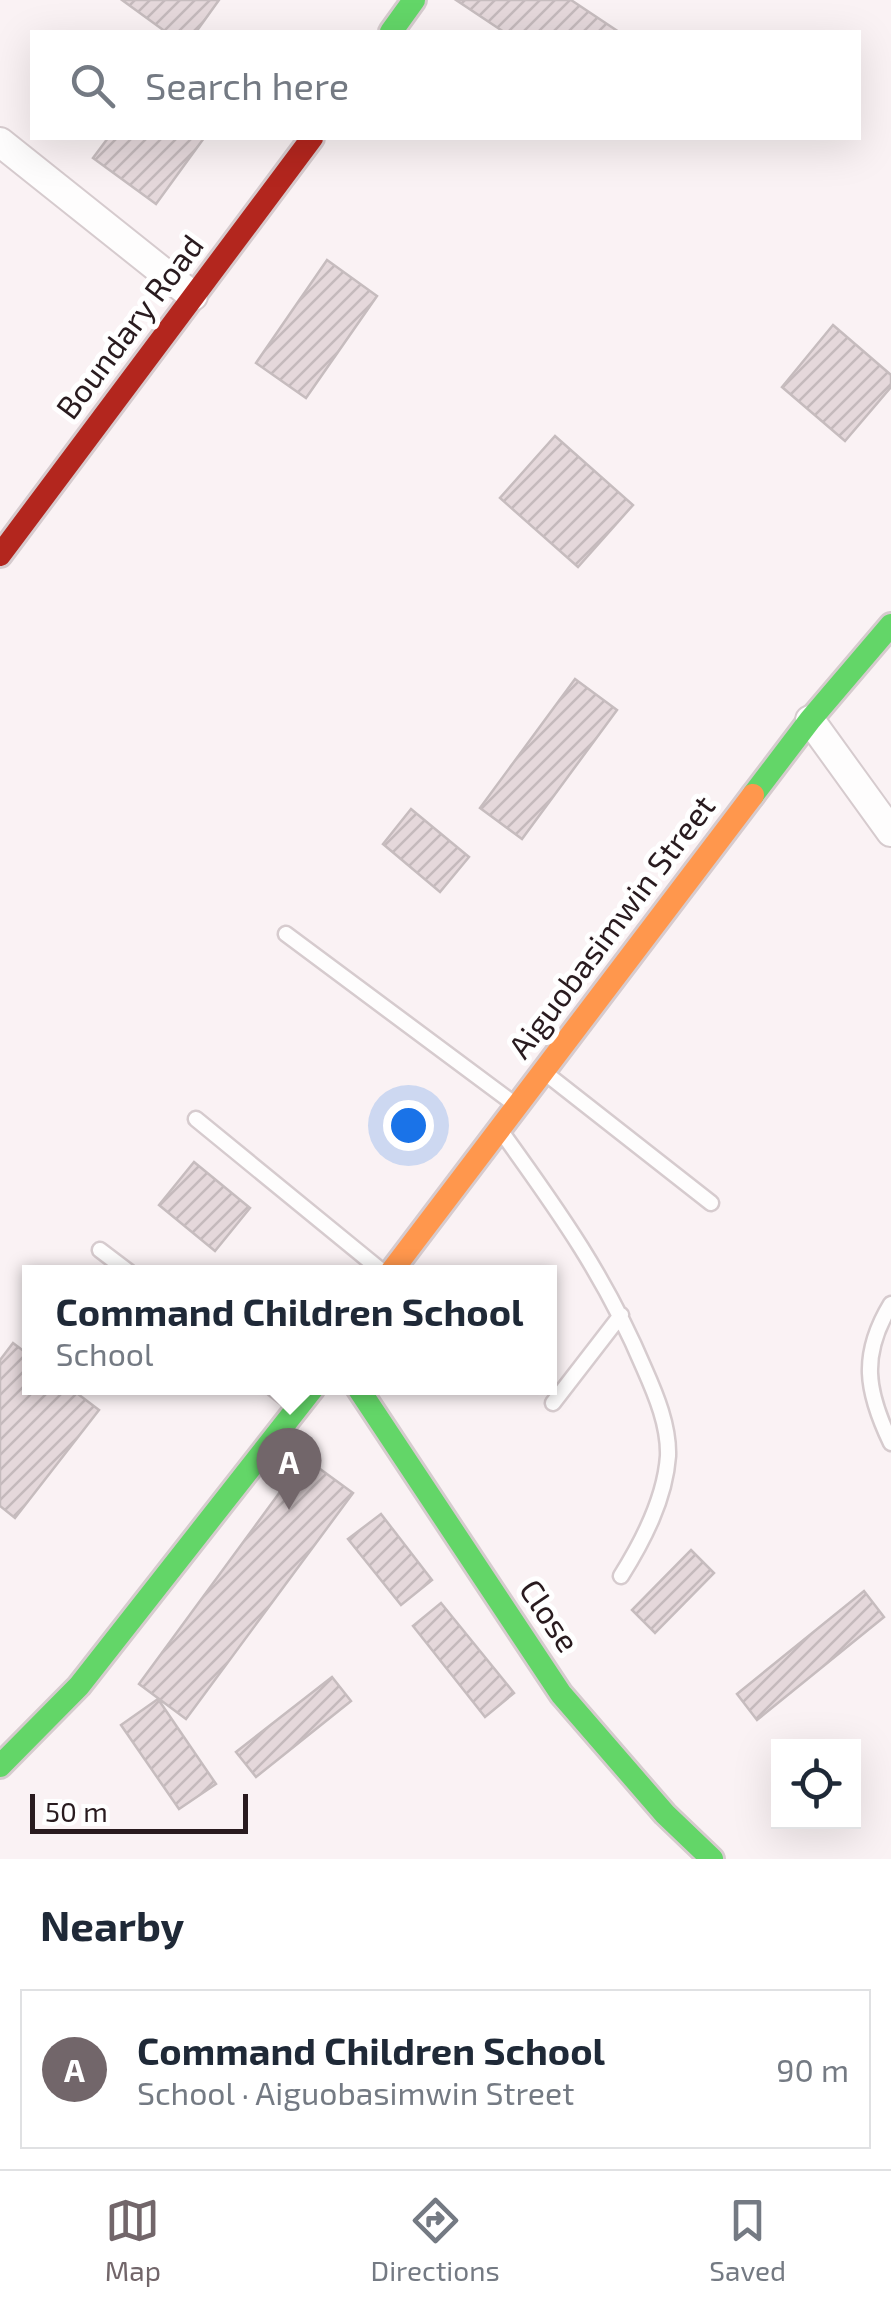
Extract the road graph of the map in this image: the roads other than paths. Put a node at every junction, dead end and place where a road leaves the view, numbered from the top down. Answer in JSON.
{"nodes":[{"id":1,"x":414,"y":0,"type":"edge"},
{"id":2,"x":392,"y":30,"type":"edge"},
{"id":3,"x":311,"y":140,"type":"edge"},
{"id":4,"x":0,"y":142,"type":"edge"},
{"id":5,"x":194,"y":296,"type":"junction"},
{"id":6,"x":0,"y":555,"type":"edge"},
{"id":7,"x":891,"y":625,"type":"edge"},
{"id":8,"x":810,"y":720,"type":"junction"},
{"id":9,"x":891,"y":832,"type":"edge"},
{"id":10,"x":286,"y":934,"type":"dead end"},
{"id":11,"x":544,"y":1071,"type":"junction"},
{"id":12,"x":517,"y":1107,"type":"junction"},
{"id":13,"x":196,"y":1119,"type":"dead end"},
{"id":14,"x":500,"y":1129,"type":"junction"},
{"id":15,"x":711,"y":1203,"type":"dead end"},
{"id":16,"x":100,"y":1250,"type":"dead end"},
{"id":17,"x":120,"y":1265,"type":"edge"},
{"id":18,"x":374,"y":1265,"type":"edge"},
{"id":19,"x":396,"y":1265,"type":"edge"},
{"id":20,"x":891,"y":1304,"type":"edge"},
{"id":21,"x":621,"y":1315,"type":"junction"},
{"id":22,"x":282,"y":1395,"type":"edge"},
{"id":23,"x":307,"y":1395,"type":"edge"},
{"id":24,"x":363,"y":1395,"type":"edge"},
{"id":25,"x":553,"y":1402,"type":"dead end"},
{"id":26,"x":298,"y":1407,"type":"junction"},
{"id":27,"x":891,"y":1443,"type":"edge"},
{"id":28,"x":620,"y":1576,"type":"dead end"},
{"id":29,"x":0,"y":1766,"type":"edge"},
{"id":30,"x":712,"y":1859,"type":"edge"}],
"edges":[{"from":1,"to":2,"type":"street"},
{"from":3,"to":5,"type":"street","name":"Boundary Road"},
{"from":4,"to":5,"type":"street"},
{"from":5,"to":6,"type":"street","name":"Boundary Road"},
{"from":7,"to":8,"type":"street","name":"Aiguobasimwin Street"},
{"from":8,"to":9,"type":"street"},
{"from":8,"to":11,"type":"street","name":"Aiguobasimwin Street"},
{"from":10,"to":12,"type":"lane"},
{"from":11,"to":12,"type":"street","name":"Aiguobasimwin Street"},
{"from":11,"to":15,"type":"lane"},
{"from":12,"to":14,"type":"street","name":"Aiguobasimwin Street"},
{"from":13,"to":18,"type":"lane"},
{"from":14,"to":19,"type":"street","name":"Aiguobasimwin Street"},
{"from":14,"to":21,"type":"lane"},
{"from":16,"to":17,"type":"lane"},
{"from":20,"to":27,"type":"lane"},
{"from":21,"to":25,"type":"lane"},
{"from":21,"to":28,"type":"lane"},
{"from":22,"to":26,"type":"lane"},
{"from":23,"to":26,"type":"street"},
{"from":24,"to":30,"type":"street","name":"Close"},
{"from":26,"to":29,"type":"street"}]}
